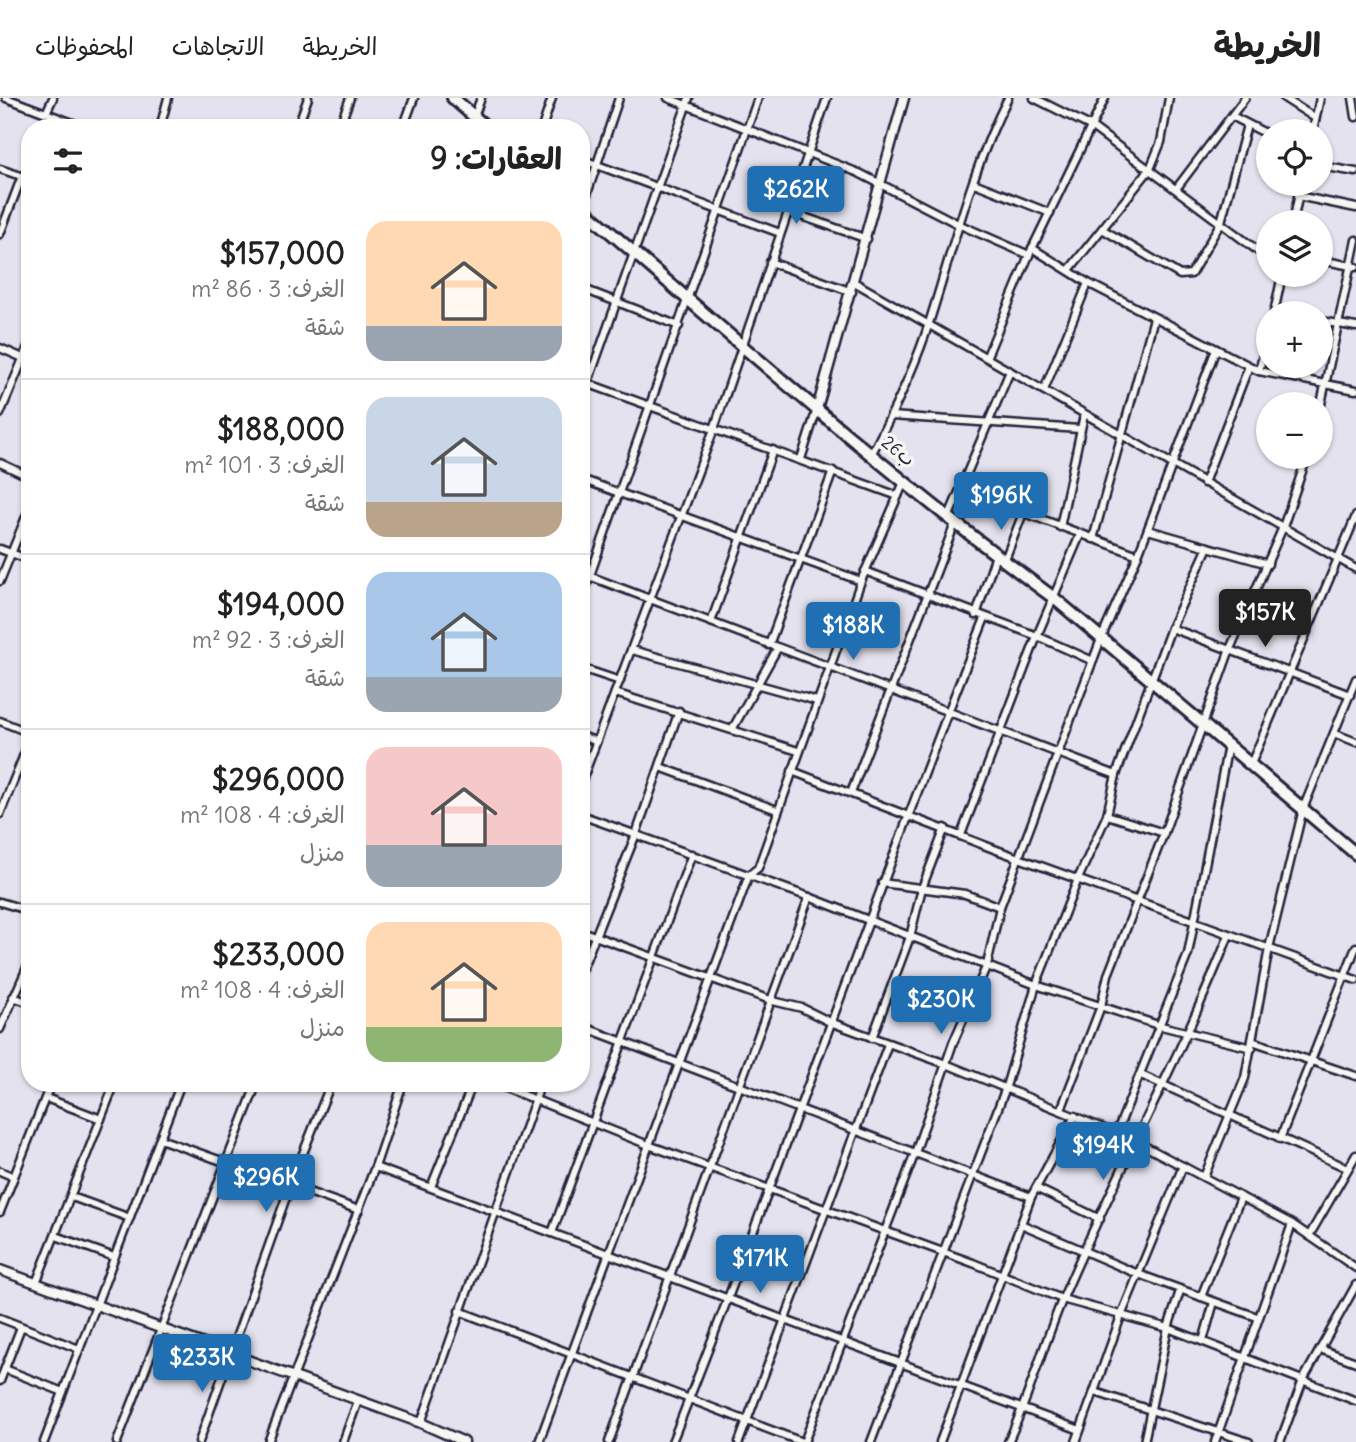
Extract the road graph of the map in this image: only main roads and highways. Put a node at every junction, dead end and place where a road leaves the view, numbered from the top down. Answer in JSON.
{"nodes":[{"id":1,"x":453,"y":98,"type":"edge"},
{"id":2,"x":470,"y":119,"type":"edge"},
{"id":3,"x":590,"y":217,"type":"edge"},
{"id":4,"x":1355,"y":850,"type":"edge"}],
"edges":[{"from":1,"to":2,"type":"highway"},
{"from":3,"to":4,"type":"highway","name":"26ب"}]}
